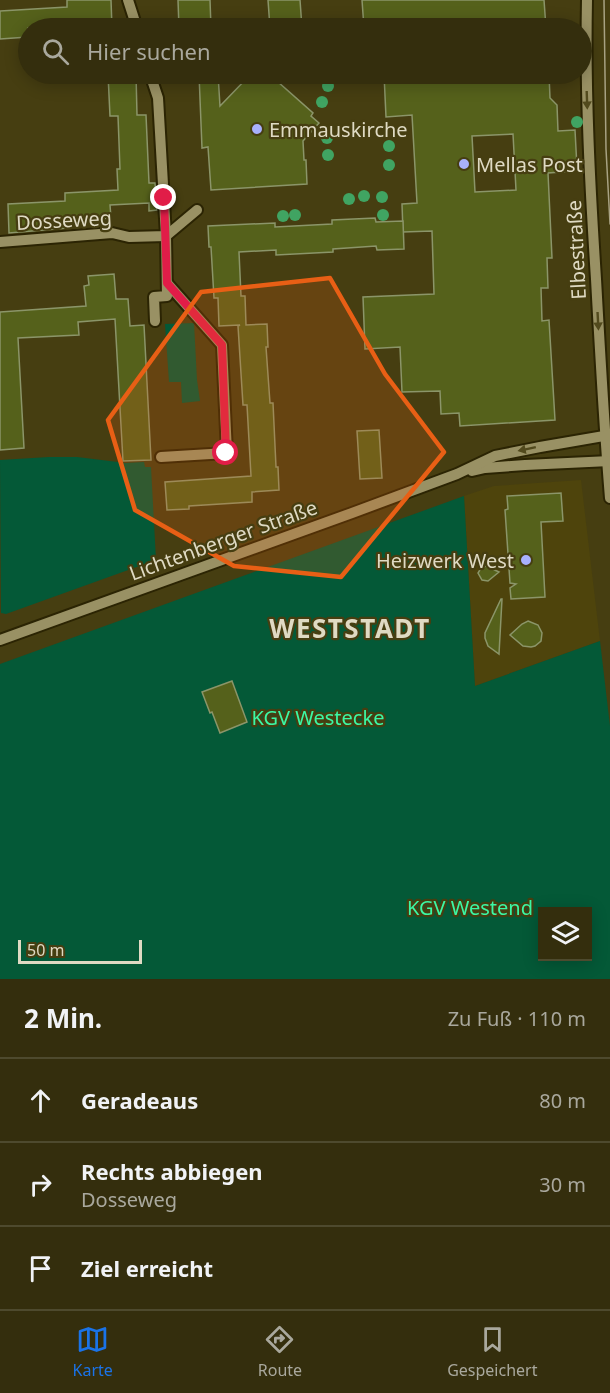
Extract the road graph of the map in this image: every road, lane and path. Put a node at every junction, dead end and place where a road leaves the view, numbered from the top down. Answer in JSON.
{"nodes":[{"id":1,"x":128,"y":0,"type":"edge"},
{"id":2,"x":587,"y":0,"type":"edge"},
{"id":3,"x":133,"y":18,"type":"edge"},
{"id":4,"x":587,"y":18,"type":"edge"},
{"id":5,"x":153,"y":84,"type":"edge"},
{"id":6,"x":587,"y":84,"type":"edge"},
{"id":7,"x":197,"y":210,"type":"dead end"},
{"id":8,"x":166,"y":236,"type":"junction"},
{"id":9,"x":0,"y":242,"type":"edge"},
{"id":10,"x":167,"y":283,"type":"junction"},
{"id":11,"x":155,"y":321,"type":"dead end"},
{"id":12,"x":607,"y":435,"type":"edge"},
{"id":13,"x":161,"y":457,"type":"dead end"},
{"id":14,"x":608,"y":461,"type":"edge"},
{"id":15,"x":457,"y":474,"type":"junction"},
{"id":16,"x":610,"y":498,"type":"edge"},
{"id":17,"x":0,"y":640,"type":"edge"}],
"edges":[{"from":1,"to":3,"type":"street"},
{"from":2,"to":4,"type":"street","name":"Elbestraße","one_way":true},
{"from":5,"to":8,"type":"street"},
{"from":6,"to":12,"type":"street","name":"Elbestraße","one_way":true},
{"from":7,"to":8,"type":"street"},
{"from":8,"to":9,"type":"street","name":"Dosseweg"},
{"from":8,"to":10,"type":"street"},
{"from":10,"to":11,"type":"street"},
{"from":10,"to":13,"type":"street"},
{"from":12,"to":14,"type":"street","name":"Elbestraße"},
{"from":12,"to":15,"type":"street","name":"Lichtenberger Straße","one_way":true},
{"from":14,"to":15,"type":"street","name":"Lichtenberger Straße"},
{"from":14,"to":16,"type":"street","name":"Elbestraße"},
{"from":15,"to":17,"type":"street","name":"Lichtenberger Straße"}]}
